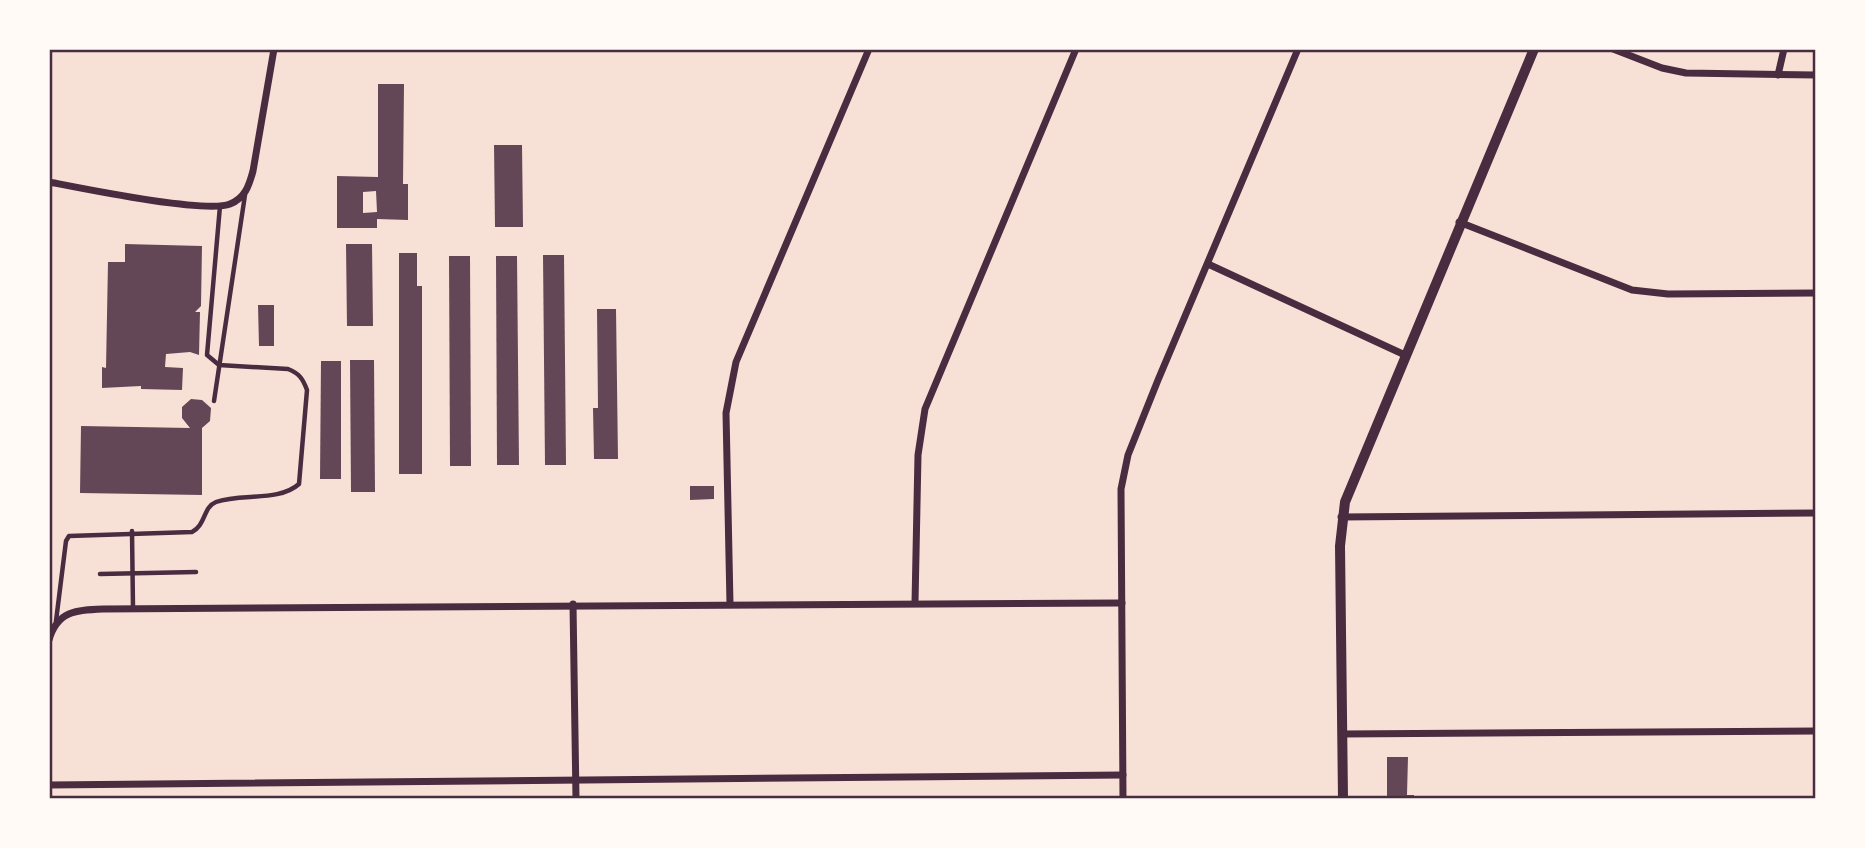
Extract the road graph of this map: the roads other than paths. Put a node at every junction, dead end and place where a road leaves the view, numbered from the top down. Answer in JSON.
{"nodes":[{"id":1,"x":274,"y":49,"type":"edge"},
{"id":2,"x":869,"y":49,"type":"edge"},
{"id":3,"x":1076,"y":49,"type":"edge"},
{"id":4,"x":1298,"y":49,"type":"edge"},
{"id":5,"x":1534,"y":49,"type":"edge"},
{"id":6,"x":1613,"y":49,"type":"edge"},
{"id":7,"x":1784,"y":49,"type":"edge"},
{"id":8,"x":1778,"y":75,"type":"junction"},
{"id":9,"x":1816,"y":75,"type":"edge"},
{"id":10,"x":49,"y":182,"type":"edge"},
{"id":11,"x":246,"y":192,"type":"junction"},
{"id":12,"x":219,"y":206,"type":"junction"},
{"id":13,"x":1459,"y":222,"type":"junction"},
{"id":14,"x":1208,"y":264,"type":"junction"},
{"id":15,"x":1816,"y":293,"type":"edge"},
{"id":16,"x":1405,"y":355,"type":"junction"},
{"id":17,"x":219,"y":365,"type":"junction"},
{"id":18,"x":214,"y":401,"type":"dead end"},
{"id":19,"x":1816,"y":513,"type":"edge"},
{"id":20,"x":1341,"y":517,"type":"junction"},
{"id":21,"x":132,"y":531,"type":"junction"},
{"id":22,"x":196,"y":572,"type":"dead end"},
{"id":23,"x":133,"y":573,"type":"junction"},
{"id":24,"x":100,"y":574,"type":"dead end"},
{"id":25,"x":915,"y":603,"type":"junction"},
{"id":26,"x":1122,"y":603,"type":"junction"},
{"id":27,"x":573,"y":604,"type":"junction"},
{"id":28,"x":730,"y":604,"type":"junction"},
{"id":29,"x":133,"y":608,"type":"junction"},
{"id":30,"x":56,"y":621,"type":"junction"},
{"id":31,"x":49,"y":640,"type":"edge"},
{"id":32,"x":1816,"y":731,"type":"edge"},
{"id":33,"x":1342,"y":734,"type":"junction"},
{"id":34,"x":1123,"y":775,"type":"junction"},
{"id":35,"x":576,"y":780,"type":"junction"},
{"id":36,"x":49,"y":785,"type":"edge"},
{"id":37,"x":576,"y":799,"type":"edge"},
{"id":38,"x":1124,"y":799,"type":"edge"},
{"id":39,"x":1343,"y":799,"type":"edge"}],
"edges":[{"from":1,"to":11,"type":"street"},
{"from":2,"to":28,"type":"street"},
{"from":3,"to":25,"type":"street"},
{"from":4,"to":14,"type":"street"},
{"from":5,"to":13,"type":"street"},
{"from":6,"to":8,"type":"street"},
{"from":7,"to":8,"type":"street"},
{"from":8,"to":9,"type":"street"},
{"from":10,"to":12,"type":"street"},
{"from":11,"to":12,"type":"street"},
{"from":11,"to":17,"type":"lane"},
{"from":12,"to":17,"type":"lane"},
{"from":13,"to":15,"type":"street"},
{"from":13,"to":16,"type":"street"},
{"from":14,"to":16,"type":"street"},
{"from":14,"to":26,"type":"street"},
{"from":16,"to":20,"type":"street"},
{"from":17,"to":18,"type":"lane"},
{"from":17,"to":21,"type":"lane"},
{"from":19,"to":20,"type":"street"},
{"from":20,"to":33,"type":"street"},
{"from":21,"to":23,"type":"lane"},
{"from":21,"to":30,"type":"lane"},
{"from":22,"to":23,"type":"lane"},
{"from":23,"to":24,"type":"lane"},
{"from":23,"to":29,"type":"lane"},
{"from":25,"to":26,"type":"street"},
{"from":25,"to":28,"type":"street"},
{"from":26,"to":34,"type":"street"},
{"from":27,"to":28,"type":"street"},
{"from":27,"to":29,"type":"street"},
{"from":27,"to":35,"type":"street"},
{"from":29,"to":30,"type":"street"},
{"from":30,"to":31,"type":"street"},
{"from":32,"to":33,"type":"street"},
{"from":33,"to":39,"type":"street"},
{"from":34,"to":35,"type":"street"},
{"from":34,"to":38,"type":"street"},
{"from":35,"to":36,"type":"street"},
{"from":35,"to":37,"type":"street"}]}
